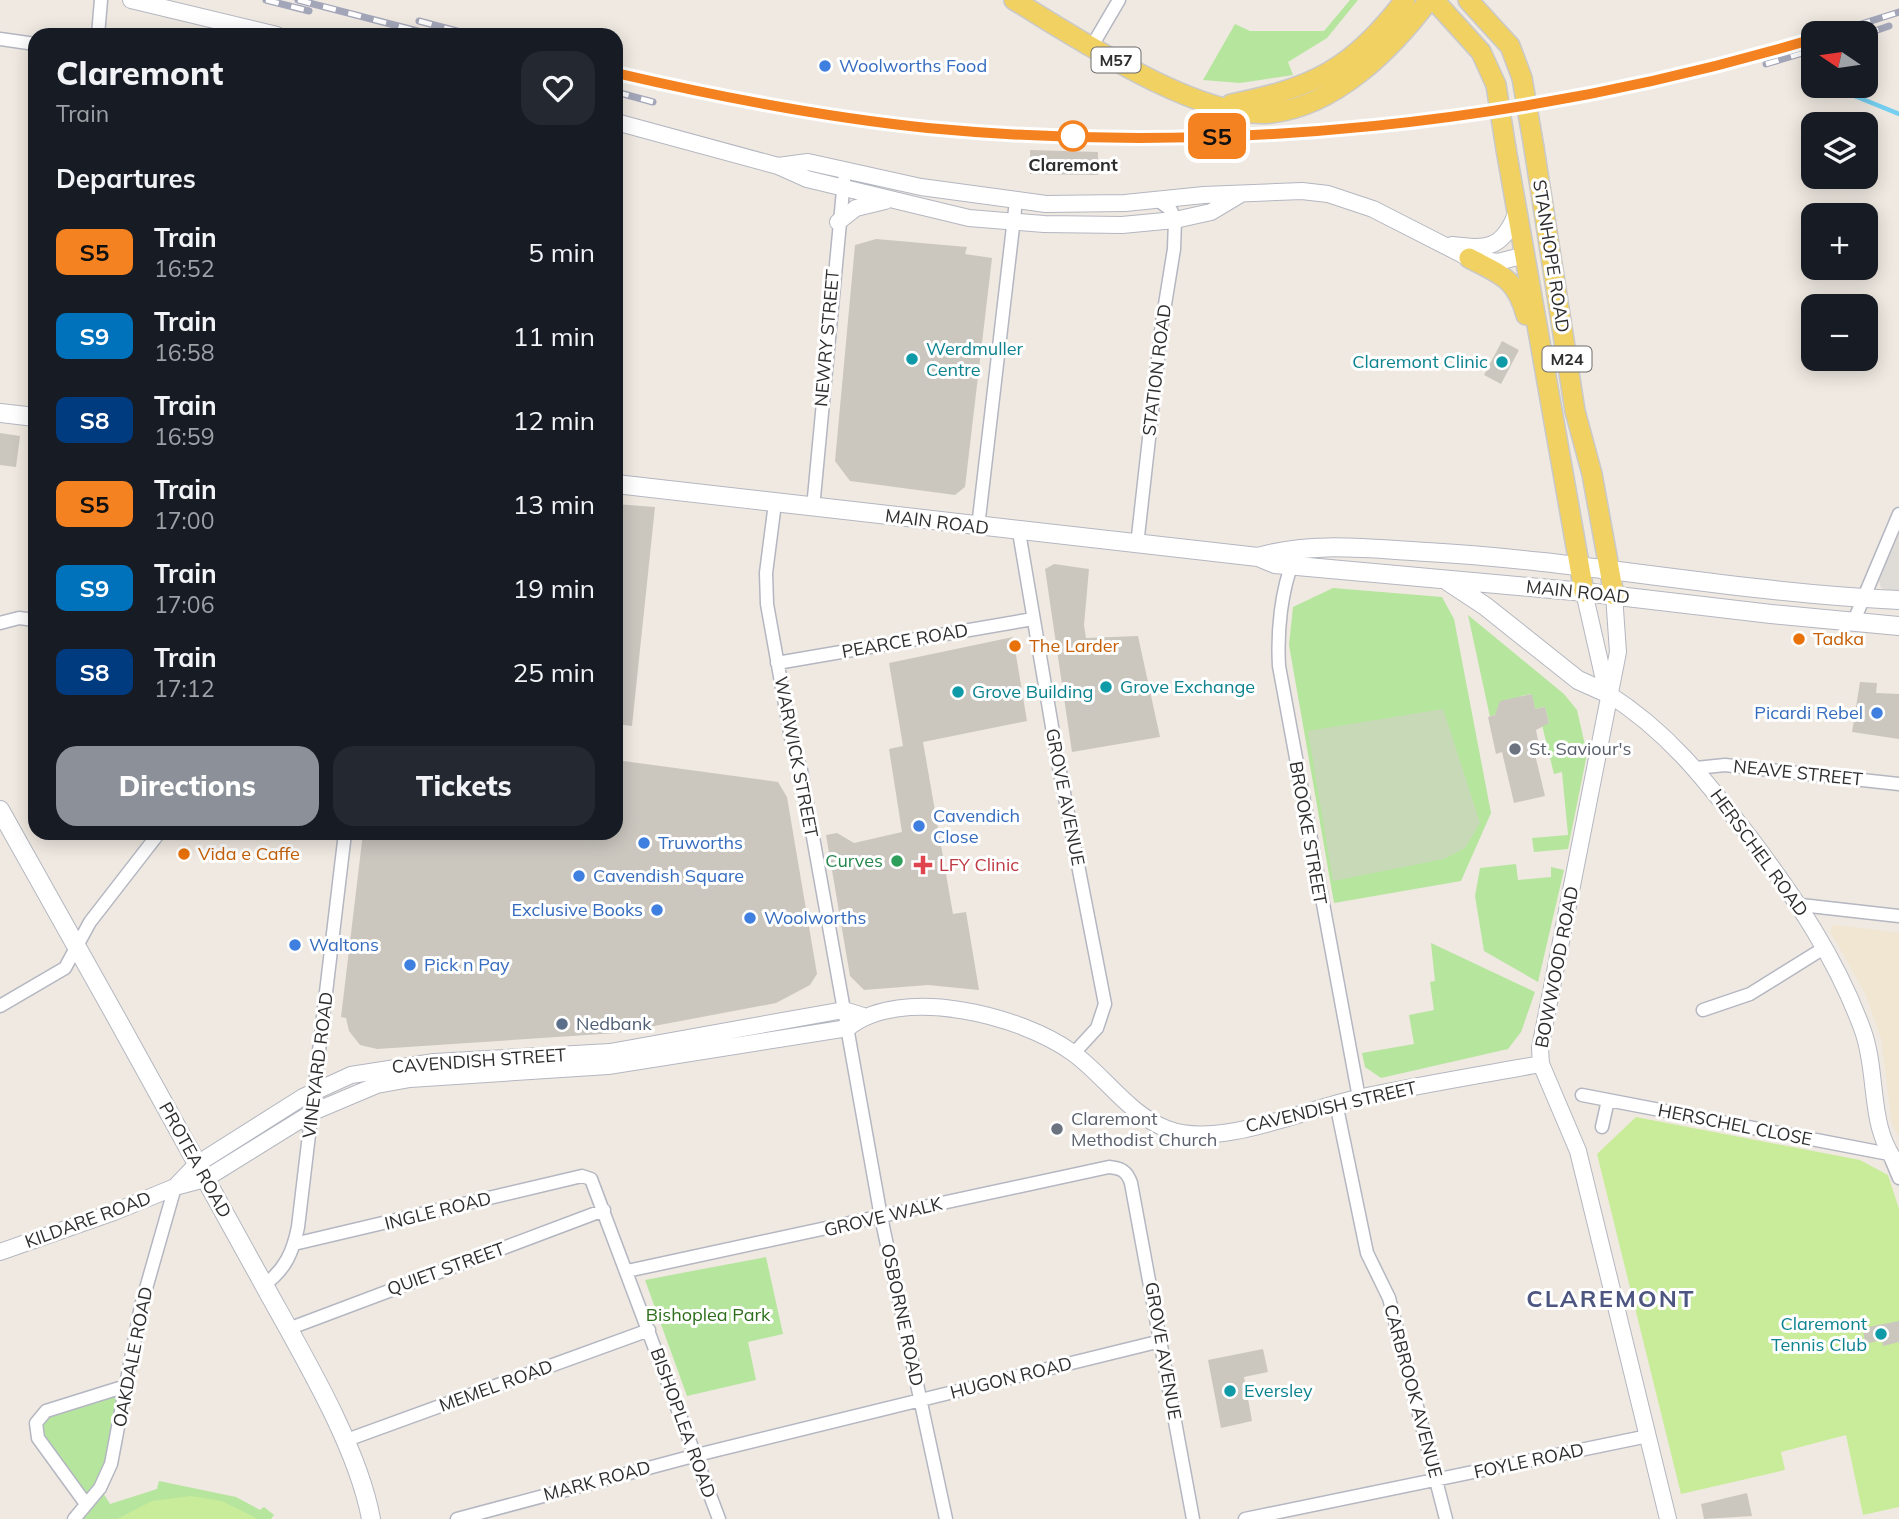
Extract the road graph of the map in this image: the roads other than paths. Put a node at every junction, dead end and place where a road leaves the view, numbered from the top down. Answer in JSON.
{"nodes":[{"id":1,"x":102,"y":0,"type":"edge"},
{"id":2,"x":131,"y":0,"type":"edge"},
{"id":3,"x":1014,"y":0,"type":"edge"},
{"id":4,"x":1119,"y":0,"type":"edge"},
{"id":5,"x":1405,"y":0,"type":"edge"},
{"id":6,"x":1429,"y":0,"type":"edge"},
{"id":7,"x":1434,"y":0,"type":"edge"},
{"id":8,"x":1475,"y":4,"type":"edge"},
{"id":9,"x":99,"y":28,"type":"edge"},
{"id":10,"x":248,"y":28,"type":"edge"},
{"id":11,"x":0,"y":39,"type":"edge"},
{"id":12,"x":28,"y":43,"type":"edge"},
{"id":13,"x":1092,"y":46,"type":"junction"},
{"id":14,"x":1223,"y":106,"type":"junction"},
{"id":15,"x":623,"y":124,"type":"edge"},
{"id":16,"x":1534,"y":150,"type":"junction"},
{"id":17,"x":778,"y":166,"type":"junction"},
{"id":18,"x":846,"y":170,"type":"junction"},
{"id":19,"x":842,"y":188,"type":"junction"},
{"id":20,"x":1242,"y":194,"type":"junction"},
{"id":21,"x":888,"y":200,"type":"junction"},
{"id":22,"x":1016,"y":201,"type":"junction"},
{"id":23,"x":1159,"y":201,"type":"junction"},
{"id":24,"x":1516,"y":214,"type":"junction"},
{"id":25,"x":1175,"y":220,"type":"junction"},
{"id":26,"x":1014,"y":221,"type":"junction"},
{"id":27,"x":838,"y":222,"type":"junction"},
{"id":28,"x":1446,"y":244,"type":"junction"},
{"id":29,"x":1525,"y":255,"type":"junction"},
{"id":30,"x":1469,"y":258,"type":"junction"},
{"id":31,"x":1547,"y":372,"type":"junction"},
{"id":32,"x":0,"y":413,"type":"edge"},
{"id":33,"x":28,"y":417,"type":"edge"},
{"id":34,"x":623,"y":485,"type":"edge"},
{"id":35,"x":775,"y":503,"type":"junction"},
{"id":36,"x":813,"y":508,"type":"junction"},
{"id":37,"x":1899,"y":514,"type":"edge"},
{"id":38,"x":978,"y":527,"type":"junction"},
{"id":39,"x":1019,"y":531,"type":"junction"},
{"id":40,"x":1137,"y":545,"type":"junction"},
{"id":41,"x":1294,"y":558,"type":"junction"},
{"id":42,"x":1579,"y":565,"type":"junction"},
{"id":43,"x":1609,"y":569,"type":"junction"},
{"id":44,"x":1445,"y":580,"type":"junction"},
{"id":45,"x":1584,"y":592,"type":"junction"},
{"id":46,"x":1614,"y":595,"type":"junction"},
{"id":47,"x":1862,"y":598,"type":"junction"},
{"id":48,"x":1899,"y":600,"type":"edge"},
{"id":49,"x":28,"y":619,"type":"edge"},
{"id":50,"x":1033,"y":619,"type":"junction"},
{"id":51,"x":0,"y":623,"type":"edge"},
{"id":52,"x":1853,"y":623,"type":"junction"},
{"id":53,"x":1899,"y":626,"type":"edge"},
{"id":54,"x":778,"y":663,"type":"junction"},
{"id":55,"x":1607,"y":693,"type":"junction"},
{"id":56,"x":1696,"y":768,"type":"junction"},
{"id":57,"x":1899,"y":784,"type":"edge"},
{"id":58,"x":0,"y":810,"type":"edge"},
{"id":59,"x":153,"y":840,"type":"edge"},
{"id":60,"x":344,"y":840,"type":"edge"},
{"id":61,"x":1801,"y":905,"type":"junction"},
{"id":62,"x":1899,"y":916,"type":"edge"},
{"id":63,"x":76,"y":947,"type":"junction"},
{"id":64,"x":1824,"y":948,"type":"junction"},
{"id":65,"x":0,"y":1006,"type":"edge"},
{"id":66,"x":844,"y":1010,"type":"junction"},
{"id":67,"x":1703,"y":1010,"type":"dead end"},
{"id":68,"x":863,"y":1016,"type":"junction"},
{"id":69,"x":848,"y":1028,"type":"junction"},
{"id":70,"x":1074,"y":1053,"type":"junction"},
{"id":71,"x":1541,"y":1064,"type":"junction"},
{"id":72,"x":316,"y":1091,"type":"junction"},
{"id":73,"x":1582,"y":1096,"type":"dead end"},
{"id":74,"x":1359,"y":1098,"type":"junction"},
{"id":75,"x":1608,"y":1100,"type":"junction"},
{"id":76,"x":1336,"y":1103,"type":"junction"},
{"id":77,"x":313,"y":1112,"type":"junction"},
{"id":78,"x":1602,"y":1128,"type":"dead end"},
{"id":79,"x":1894,"y":1160,"type":"edge"},
{"id":80,"x":201,"y":1172,"type":"junction"},
{"id":81,"x":582,"y":1176,"type":"joint"},
{"id":82,"x":1899,"y":1178,"type":"edge"},
{"id":83,"x":1131,"y":1182,"type":"joint"},
{"id":84,"x":175,"y":1186,"type":"junction"},
{"id":85,"x":604,"y":1210,"type":"junction"},
{"id":86,"x":881,"y":1217,"type":"junction"},
{"id":87,"x":295,"y":1244,"type":"junction"},
{"id":88,"x":0,"y":1252,"type":"edge"},
{"id":89,"x":627,"y":1271,"type":"junction"},
{"id":90,"x":264,"y":1285,"type":"junction"},
{"id":91,"x":288,"y":1329,"type":"junction"},
{"id":92,"x":649,"y":1331,"type":"junction"},
{"id":93,"x":1161,"y":1340,"type":"junction"},
{"id":94,"x":126,"y":1385,"type":"junction"},
{"id":95,"x":921,"y":1401,"type":"junction"},
{"id":96,"x":1648,"y":1436,"type":"junction"},
{"id":97,"x":344,"y":1441,"type":"junction"},
{"id":98,"x":697,"y":1455,"type":"junction"},
{"id":99,"x":1437,"y":1480,"type":"junction"},
{"id":100,"x":86,"y":1504,"type":"junction"},
{"id":101,"x":74,"y":1519,"type":"edge"},
{"id":102,"x":371,"y":1519,"type":"edge"},
{"id":103,"x":457,"y":1519,"type":"edge"},
{"id":104,"x":719,"y":1519,"type":"edge"},
{"id":105,"x":946,"y":1519,"type":"edge"},
{"id":106,"x":1194,"y":1519,"type":"edge"},
{"id":107,"x":1245,"y":1519,"type":"edge"},
{"id":108,"x":1446,"y":1519,"type":"edge"},
{"id":109,"x":1668,"y":1519,"type":"edge"}],
"edges":[{"from":1,"to":9,"type":"street"},
{"from":2,"to":10,"type":"street"},
{"from":3,"to":13,"type":"main road","number":"M57"},
{"from":4,"to":13,"type":"street"},
{"from":5,"to":14,"type":"main road"},
{"from":6,"to":14,"type":"main road","number":"M57"},
{"from":7,"to":24,"type":"main road","name":"STANHOPE ROAD","number":"M24","bridge":true},
{"from":8,"to":16,"type":"main road","name":"STANHOPE ROAD","number":"M24","bridge":true},
{"from":11,"to":12,"type":"street"},
{"from":13,"to":14,"type":"main road","number":"M57"},
{"from":15,"to":17,"type":"street"},
{"from":16,"to":29,"type":"main road"},
{"from":16,"to":43,"type":"main road","name":"STANHOPE ROAD","number":"M24"},
{"from":17,"to":18,"type":"street"},
{"from":17,"to":19,"type":"street"},
{"from":18,"to":19,"type":"street","name":"NEWRY STREET"},
{"from":18,"to":22,"type":"street"},
{"from":19,"to":21,"type":"street"},
{"from":19,"to":27,"type":"street","name":"NEWRY STREET"},
{"from":20,"to":23,"type":"street"},
{"from":20,"to":25,"type":"street"},
{"from":20,"to":28,"type":"street"},
{"from":21,"to":26,"type":"street"},
{"from":21,"to":27,"type":"street"},
{"from":22,"to":23,"type":"street"},
{"from":22,"to":26,"type":"street"},
{"from":23,"to":25,"type":"street"},
{"from":24,"to":28,"type":"street"},
{"from":24,"to":29,"type":"main road","name":"STANHOPE ROAD","number":"M24"},
{"from":25,"to":26,"type":"street"},
{"from":25,"to":40,"type":"street","name":"STATION ROAD"},
{"from":26,"to":38,"type":"street"},
{"from":27,"to":36,"type":"street","name":"NEWRY STREET"},
{"from":28,"to":30,"type":"street"},
{"from":29,"to":30,"type":"street"},
{"from":29,"to":31,"type":"main road","name":"STANHOPE ROAD","number":"M24"},
{"from":30,"to":31,"type":"main road"},
{"from":31,"to":42,"type":"main road","name":"STANHOPE ROAD","number":"M24"},
{"from":32,"to":33,"type":"main road"},
{"from":34,"to":35,"type":"main road","name":"MAIN ROAD"},
{"from":35,"to":36,"type":"main road","name":"MAIN ROAD"},
{"from":35,"to":54,"type":"street","name":"WARWICK STREET"},
{"from":36,"to":38,"type":"main road","name":"MAIN ROAD"},
{"from":37,"to":47,"type":"street"},
{"from":38,"to":39,"type":"main road","name":"MAIN ROAD"},
{"from":39,"to":40,"type":"main road","name":"MAIN ROAD"},
{"from":39,"to":50,"type":"street","name":"GROVE AVENUE"},
{"from":40,"to":41,"type":"main road","name":"MAIN ROAD"},
{"from":41,"to":42,"type":"main road","name":"MAIN ROAD"},
{"from":41,"to":44,"type":"main road","name":"MAIN ROAD"},
{"from":41,"to":74,"type":"street","name":"BROOKE STREET"},
{"from":42,"to":43,"type":"main road","name":"MAIN ROAD"},
{"from":42,"to":45,"type":"main road","name":"BOWWOOD ROAD","number":"M24"},
{"from":43,"to":46,"type":"main road","name":"BOWWOOD ROAD","number":"M24"},
{"from":43,"to":47,"type":"main road","name":"MAIN ROAD"},
{"from":44,"to":45,"type":"main road","name":"MAIN ROAD"},
{"from":44,"to":55,"type":"main road"},
{"from":45,"to":46,"type":"main road","name":"MAIN ROAD"},
{"from":45,"to":55,"type":"street","name":"BOWWOOD ROAD"},
{"from":46,"to":52,"type":"main road","name":"MAIN ROAD"},
{"from":46,"to":55,"type":"street","name":"BOWWOOD ROAD"},
{"from":47,"to":48,"type":"main road","name":"MAIN ROAD"},
{"from":47,"to":52,"type":"street"},
{"from":49,"to":51,"type":"street"},
{"from":50,"to":54,"type":"street","name":"PEARCE ROAD"},
{"from":50,"to":70,"type":"street","name":"GROVE AVENUE"},
{"from":52,"to":53,"type":"main road","name":"MAIN ROAD"},
{"from":54,"to":66,"type":"street","name":"WARWICK STREET"},
{"from":55,"to":56,"type":"street","name":"HERSCHEL ROAD"},
{"from":55,"to":71,"type":"street","name":"BOWWOOD ROAD"},
{"from":56,"to":57,"type":"street","name":"NEAVE STREET"},
{"from":56,"to":61,"type":"street","name":"HERSCHEL ROAD"},
{"from":58,"to":63,"type":"main road","name":"PROTEA ROAD"},
{"from":59,"to":63,"type":"street"},
{"from":60,"to":72,"type":"street","name":"VINEYARD ROAD"},
{"from":61,"to":62,"type":"street"},
{"from":61,"to":64,"type":"street","name":"HERSCHEL ROAD"},
{"from":63,"to":65,"type":"street"},
{"from":63,"to":80,"type":"main road","name":"PROTEA ROAD"},
{"from":64,"to":67,"type":"street"},
{"from":64,"to":79,"type":"street","name":"HERSCHEL ROAD"},
{"from":66,"to":68,"type":"street","name":"CAVENDISH STREET"},
{"from":66,"to":69,"type":"street","name":"WARWICK STREET"},
{"from":66,"to":72,"type":"street","name":"CAVENDISH STREET"},
{"from":68,"to":69,"type":"street","name":"CAVENDISH STREET"},
{"from":68,"to":70,"type":"street","name":"CAVENDISH STREET"},
{"from":69,"to":77,"type":"street","name":"CAVENDISH STREET"},
{"from":69,"to":86,"type":"street","name":"OSBORNE ROAD"},
{"from":70,"to":76,"type":"street","name":"CAVENDISH STREET"},
{"from":71,"to":74,"type":"street","name":"CAVENDISH STREET"},
{"from":71,"to":96,"type":"street","name":"BOWWOOD ROAD"},
{"from":72,"to":77,"type":"street","name":"VINEYARD ROAD"},
{"from":72,"to":80,"type":"street","name":"CAVENDISH STREET"},
{"from":73,"to":75,"type":"street","name":"HERSCHEL CLOSE"},
{"from":74,"to":76,"type":"street","name":"CAVENDISH STREET"},
{"from":75,"to":78,"type":"street"},
{"from":75,"to":79,"type":"street","name":"HERSCHEL CLOSE"},
{"from":76,"to":99,"type":"street","name":"CARBROOK AVENUE"},
{"from":77,"to":80,"type":"street","name":"CAVENDISH STREET"},
{"from":77,"to":87,"type":"street","name":"VINEYARD ROAD"},
{"from":79,"to":82,"type":"street"},
{"from":80,"to":84,"type":"street","name":"CAVENDISH STREET"},
{"from":80,"to":90,"type":"main road","name":"PROTEA ROAD"},
{"from":81,"to":85,"type":"street","name":"BISHOPLEA ROAD"},
{"from":81,"to":87,"type":"street","name":"INGLE ROAD"},
{"from":83,"to":86,"type":"street","name":"GROVE WALK"},
{"from":83,"to":93,"type":"street","name":"GROVE AVENUE"},
{"from":84,"to":88,"type":"street","name":"KILDARE ROAD"},
{"from":84,"to":94,"type":"street","name":"OAKDALE ROAD"},
{"from":85,"to":89,"type":"street","name":"BISHOPLEA ROAD"},
{"from":85,"to":91,"type":"street","name":"QUIET STREET"},
{"from":86,"to":89,"type":"street","name":"GROVE WALK"},
{"from":86,"to":95,"type":"street","name":"OSBORNE ROAD"},
{"from":87,"to":90,"type":"street","name":"VINEYARD ROAD"},
{"from":89,"to":92,"type":"street","name":"BISHOPLEA ROAD"},
{"from":90,"to":91,"type":"main road","name":"PROTEA ROAD"},
{"from":91,"to":97,"type":"main road","name":"PROTEA ROAD"},
{"from":92,"to":97,"type":"street","name":"MEMEL ROAD"},
{"from":92,"to":98,"type":"street","name":"BISHOPLEA ROAD"},
{"from":93,"to":95,"type":"street","name":"HUGON ROAD"},
{"from":93,"to":106,"type":"street","name":"GROVE AVENUE"},
{"from":94,"to":100,"type":"street","name":"OAKDALE ROAD"},
{"from":94,"to":100,"type":"street"},
{"from":95,"to":98,"type":"street","name":"HUGON ROAD"},
{"from":95,"to":105,"type":"street","name":"OSBORNE ROAD"},
{"from":96,"to":99,"type":"street","name":"FOYLE ROAD"},
{"from":96,"to":109,"type":"street","name":"BOWWOOD ROAD"},
{"from":97,"to":102,"type":"main road","name":"PROTEA ROAD"},
{"from":98,"to":103,"type":"street","name":"MARK ROAD"},
{"from":98,"to":104,"type":"street","name":"BISHOPLEA ROAD"},
{"from":99,"to":107,"type":"street","name":"FOYLE ROAD"},
{"from":99,"to":108,"type":"street","name":"CARBROOK AVENUE"},
{"from":100,"to":101,"type":"street","name":"OAKDALE ROAD"}]}
